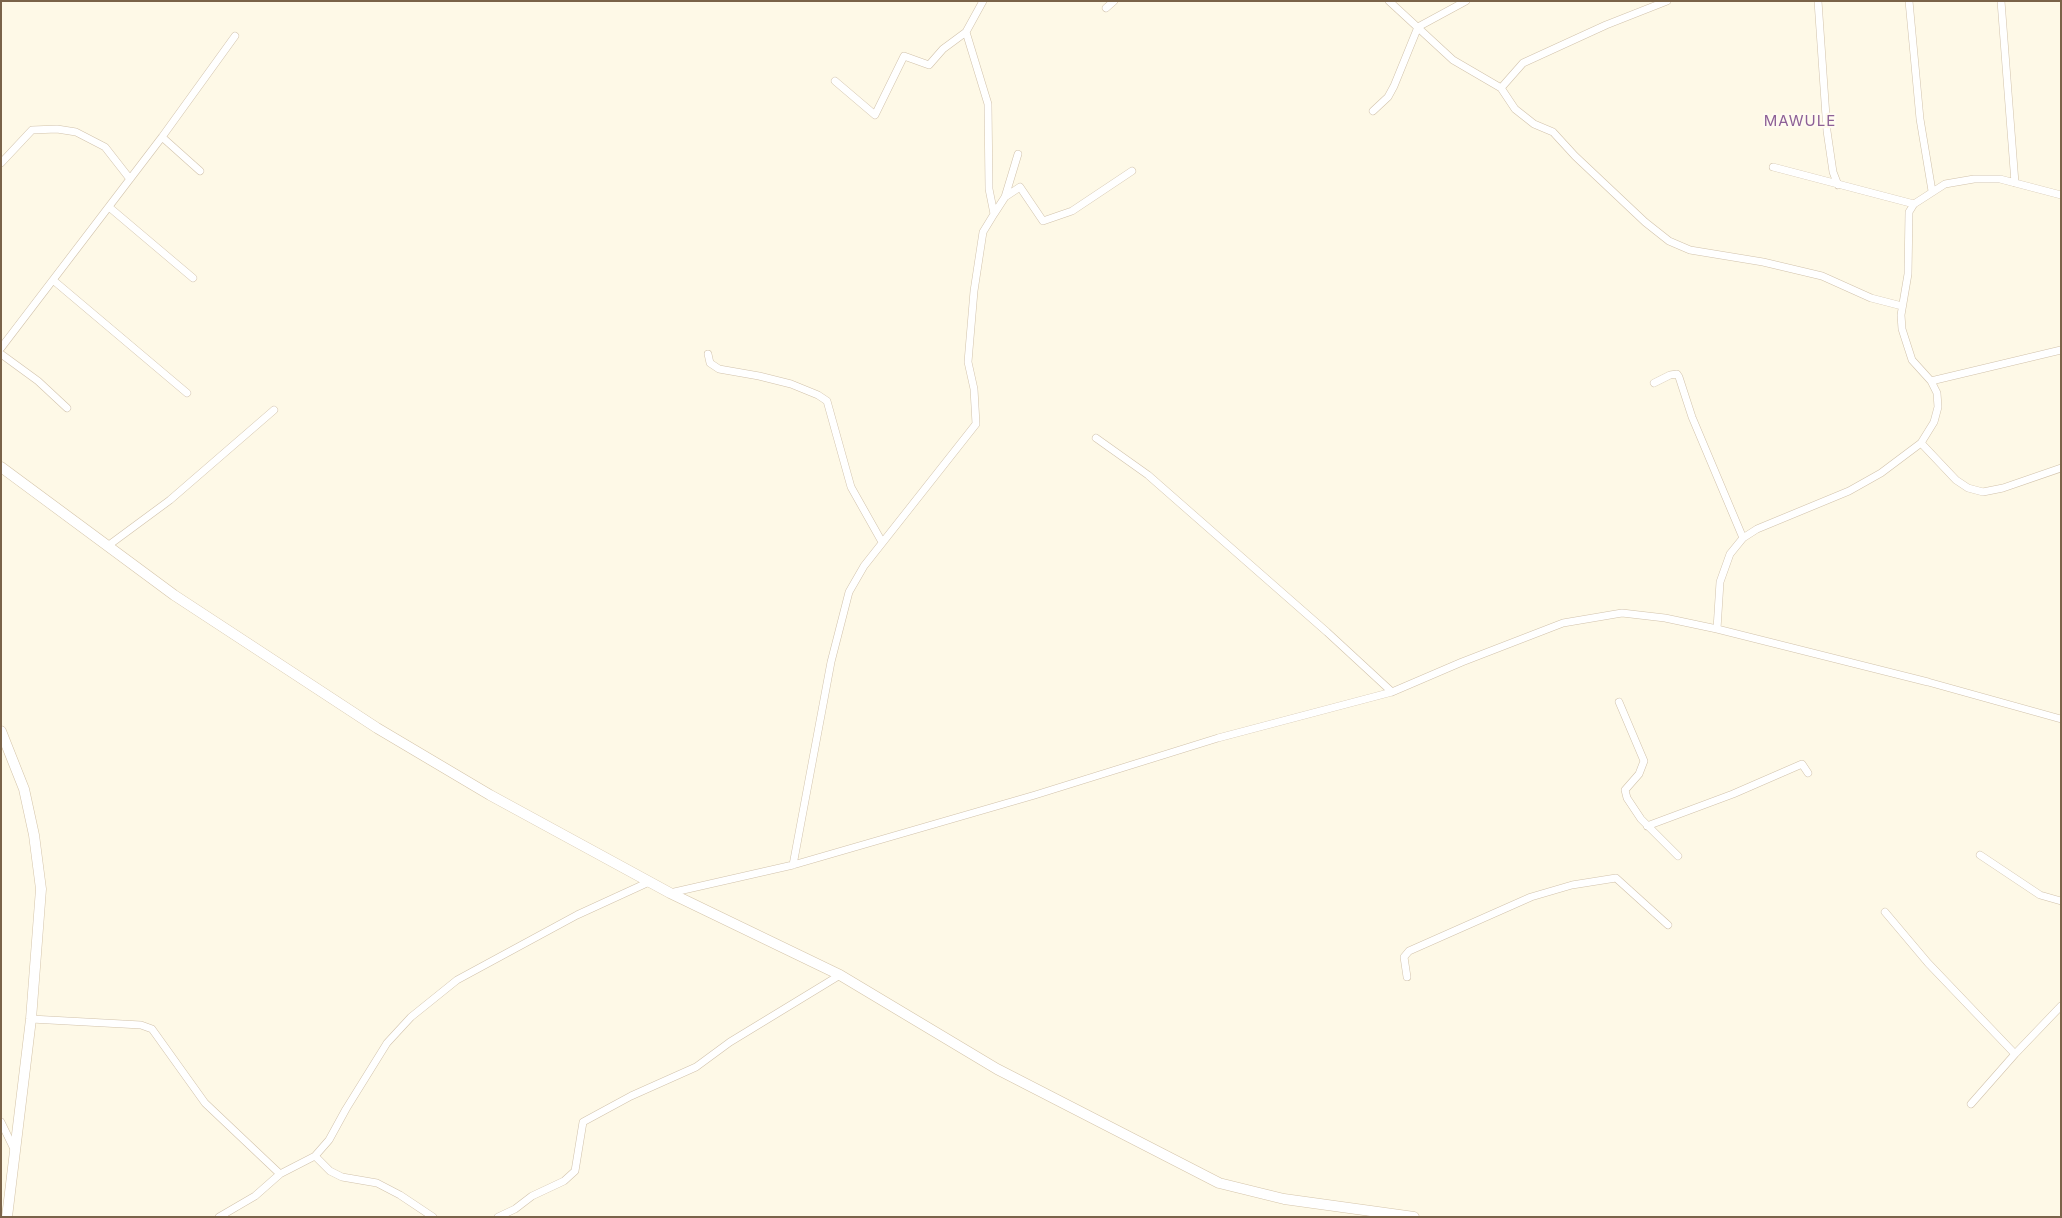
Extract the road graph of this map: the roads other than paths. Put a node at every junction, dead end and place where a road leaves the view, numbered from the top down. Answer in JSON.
{"nodes":[{"id":1,"x":983,"y":1,"type":"edge"},
{"id":2,"x":1114,"y":1,"type":"edge"},
{"id":3,"x":1389,"y":1,"type":"edge"},
{"id":4,"x":1466,"y":1,"type":"edge"},
{"id":5,"x":1667,"y":1,"type":"edge"},
{"id":6,"x":1818,"y":1,"type":"edge"},
{"id":7,"x":1908,"y":1,"type":"edge"},
{"id":8,"x":2001,"y":1,"type":"edge"},
{"id":9,"x":1106,"y":8,"type":"dead end"},
{"id":10,"x":1418,"y":27,"type":"junction"},
{"id":11,"x":966,"y":32,"type":"junction"},
{"id":12,"x":235,"y":36,"type":"dead end"},
{"id":13,"x":835,"y":81,"type":"dead end"},
{"id":14,"x":1501,"y":88,"type":"junction"},
{"id":15,"x":1374,"y":111,"type":"dead end"},
{"id":16,"x":162,"y":137,"type":"junction"},
{"id":17,"x":1018,"y":154,"type":"dead end"},
{"id":18,"x":1,"y":163,"type":"edge"},
{"id":19,"x":1773,"y":167,"type":"dead end"},
{"id":20,"x":200,"y":171,"type":"dead end"},
{"id":21,"x":1132,"y":171,"type":"dead end"},
{"id":22,"x":130,"y":179,"type":"junction"},
{"id":23,"x":2015,"y":183,"type":"junction"},
{"id":24,"x":1838,"y":185,"type":"junction"},
{"id":25,"x":1932,"y":191,"type":"junction"},
{"id":26,"x":2061,"y":195,"type":"edge"},
{"id":27,"x":1005,"y":197,"type":"junction"},
{"id":28,"x":1914,"y":204,"type":"junction"},
{"id":29,"x":109,"y":207,"type":"junction"},
{"id":30,"x":994,"y":214,"type":"junction"},
{"id":31,"x":193,"y":278,"type":"dead end"},
{"id":32,"x":54,"y":280,"type":"junction"},
{"id":33,"x":1902,"y":306,"type":"junction"},
{"id":34,"x":1,"y":348,"type":"edge"},
{"id":35,"x":2061,"y":350,"type":"edge"},
{"id":36,"x":1,"y":354,"type":"edge"},
{"id":37,"x":708,"y":354,"type":"dead end"},
{"id":38,"x":1931,"y":381,"type":"junction"},
{"id":39,"x":1654,"y":383,"type":"dead end"},
{"id":40,"x":187,"y":393,"type":"dead end"},
{"id":41,"x":67,"y":408,"type":"dead end"},
{"id":42,"x":274,"y":410,"type":"dead end"},
{"id":43,"x":1096,"y":438,"type":"dead end"},
{"id":44,"x":1921,"y":443,"type":"junction"},
{"id":45,"x":1,"y":467,"type":"edge"},
{"id":46,"x":2061,"y":468,"type":"edge"},
{"id":47,"x":1743,"y":538,"type":"junction"},
{"id":48,"x":882,"y":542,"type":"junction"},
{"id":49,"x":109,"y":545,"type":"junction"},
{"id":50,"x":1717,"y":629,"type":"junction"},
{"id":51,"x":1392,"y":692,"type":"junction"},
{"id":52,"x":1619,"y":702,"type":"dead end"},
{"id":53,"x":2061,"y":719,"type":"edge"},
{"id":54,"x":1,"y":732,"type":"edge"},
{"id":55,"x":1808,"y":773,"type":"dead end"},
{"id":56,"x":1647,"y":826,"type":"junction"},
{"id":57,"x":1678,"y":856,"type":"dead end"},
{"id":58,"x":1980,"y":856,"type":"dead end"},
{"id":59,"x":793,"y":865,"type":"junction"},
{"id":60,"x":649,"y":882,"type":"junction"},
{"id":61,"x":670,"y":893,"type":"junction"},
{"id":62,"x":2061,"y":901,"type":"edge"},
{"id":63,"x":1885,"y":912,"type":"dead end"},
{"id":64,"x":1668,"y":925,"type":"dead end"},
{"id":65,"x":840,"y":975,"type":"junction"},
{"id":66,"x":1407,"y":977,"type":"dead end"},
{"id":67,"x":2061,"y":1006,"type":"edge"},
{"id":68,"x":31,"y":1019,"type":"junction"},
{"id":69,"x":2015,"y":1054,"type":"junction"},
{"id":70,"x":1971,"y":1104,"type":"dead end"},
{"id":71,"x":1,"y":1122,"type":"edge"},
{"id":72,"x":14,"y":1149,"type":"junction"},
{"id":73,"x":315,"y":1156,"type":"junction"},
{"id":74,"x":280,"y":1174,"type":"junction"},
{"id":75,"x":7,"y":1217,"type":"edge"},
{"id":76,"x":219,"y":1217,"type":"edge"},
{"id":77,"x":434,"y":1217,"type":"edge"},
{"id":78,"x":498,"y":1217,"type":"edge"},
{"id":79,"x":1414,"y":1217,"type":"edge"}],
"edges":[{"from":1,"to":11,"type":"street"},
{"from":2,"to":9,"type":"street"},
{"from":3,"to":10,"type":"street"},
{"from":4,"to":10,"type":"street"},
{"from":5,"to":14,"type":"street"},
{"from":6,"to":24,"type":"street"},
{"from":7,"to":25,"type":"street"},
{"from":8,"to":23,"type":"street"},
{"from":10,"to":14,"type":"street"},
{"from":10,"to":15,"type":"street"},
{"from":11,"to":13,"type":"street"},
{"from":11,"to":30,"type":"street"},
{"from":12,"to":16,"type":"street"},
{"from":14,"to":33,"type":"street"},
{"from":16,"to":20,"type":"street"},
{"from":16,"to":22,"type":"street"},
{"from":17,"to":27,"type":"street"},
{"from":18,"to":22,"type":"street"},
{"from":19,"to":24,"type":"street"},
{"from":21,"to":27,"type":"street"},
{"from":22,"to":29,"type":"street"},
{"from":23,"to":25,"type":"street"},
{"from":23,"to":26,"type":"street"},
{"from":24,"to":28,"type":"street"},
{"from":25,"to":28,"type":"street"},
{"from":27,"to":30,"type":"street"},
{"from":28,"to":33,"type":"street"},
{"from":29,"to":31,"type":"street"},
{"from":29,"to":32,"type":"street"},
{"from":30,"to":48,"type":"street"},
{"from":32,"to":34,"type":"street"},
{"from":32,"to":40,"type":"street"},
{"from":33,"to":38,"type":"street"},
{"from":35,"to":38,"type":"street"},
{"from":36,"to":41,"type":"street"},
{"from":37,"to":48,"type":"street"},
{"from":38,"to":44,"type":"street"},
{"from":39,"to":47,"type":"street"},
{"from":42,"to":49,"type":"street"},
{"from":43,"to":51,"type":"street"},
{"from":44,"to":46,"type":"street"},
{"from":44,"to":47,"type":"street"},
{"from":45,"to":49,"type":"street"},
{"from":47,"to":50,"type":"street"},
{"from":48,"to":59,"type":"street"},
{"from":49,"to":60,"type":"street"},
{"from":50,"to":51,"type":"street"},
{"from":50,"to":53,"type":"street"},
{"from":51,"to":59,"type":"street"},
{"from":52,"to":56,"type":"street"},
{"from":54,"to":68,"type":"street"},
{"from":55,"to":56,"type":"street"},
{"from":56,"to":57,"type":"street"},
{"from":58,"to":62,"type":"street"},
{"from":59,"to":61,"type":"street"},
{"from":60,"to":61,"type":"street"},
{"from":60,"to":73,"type":"street"},
{"from":61,"to":65,"type":"street"},
{"from":63,"to":69,"type":"street"},
{"from":64,"to":66,"type":"street"},
{"from":65,"to":78,"type":"street"},
{"from":65,"to":79,"type":"street"},
{"from":67,"to":69,"type":"street"},
{"from":68,"to":72,"type":"street"},
{"from":68,"to":74,"type":"street"},
{"from":69,"to":70,"type":"street"},
{"from":71,"to":72,"type":"street"},
{"from":72,"to":75,"type":"street"},
{"from":73,"to":74,"type":"street"},
{"from":73,"to":77,"type":"street"},
{"from":74,"to":76,"type":"street"}]}
